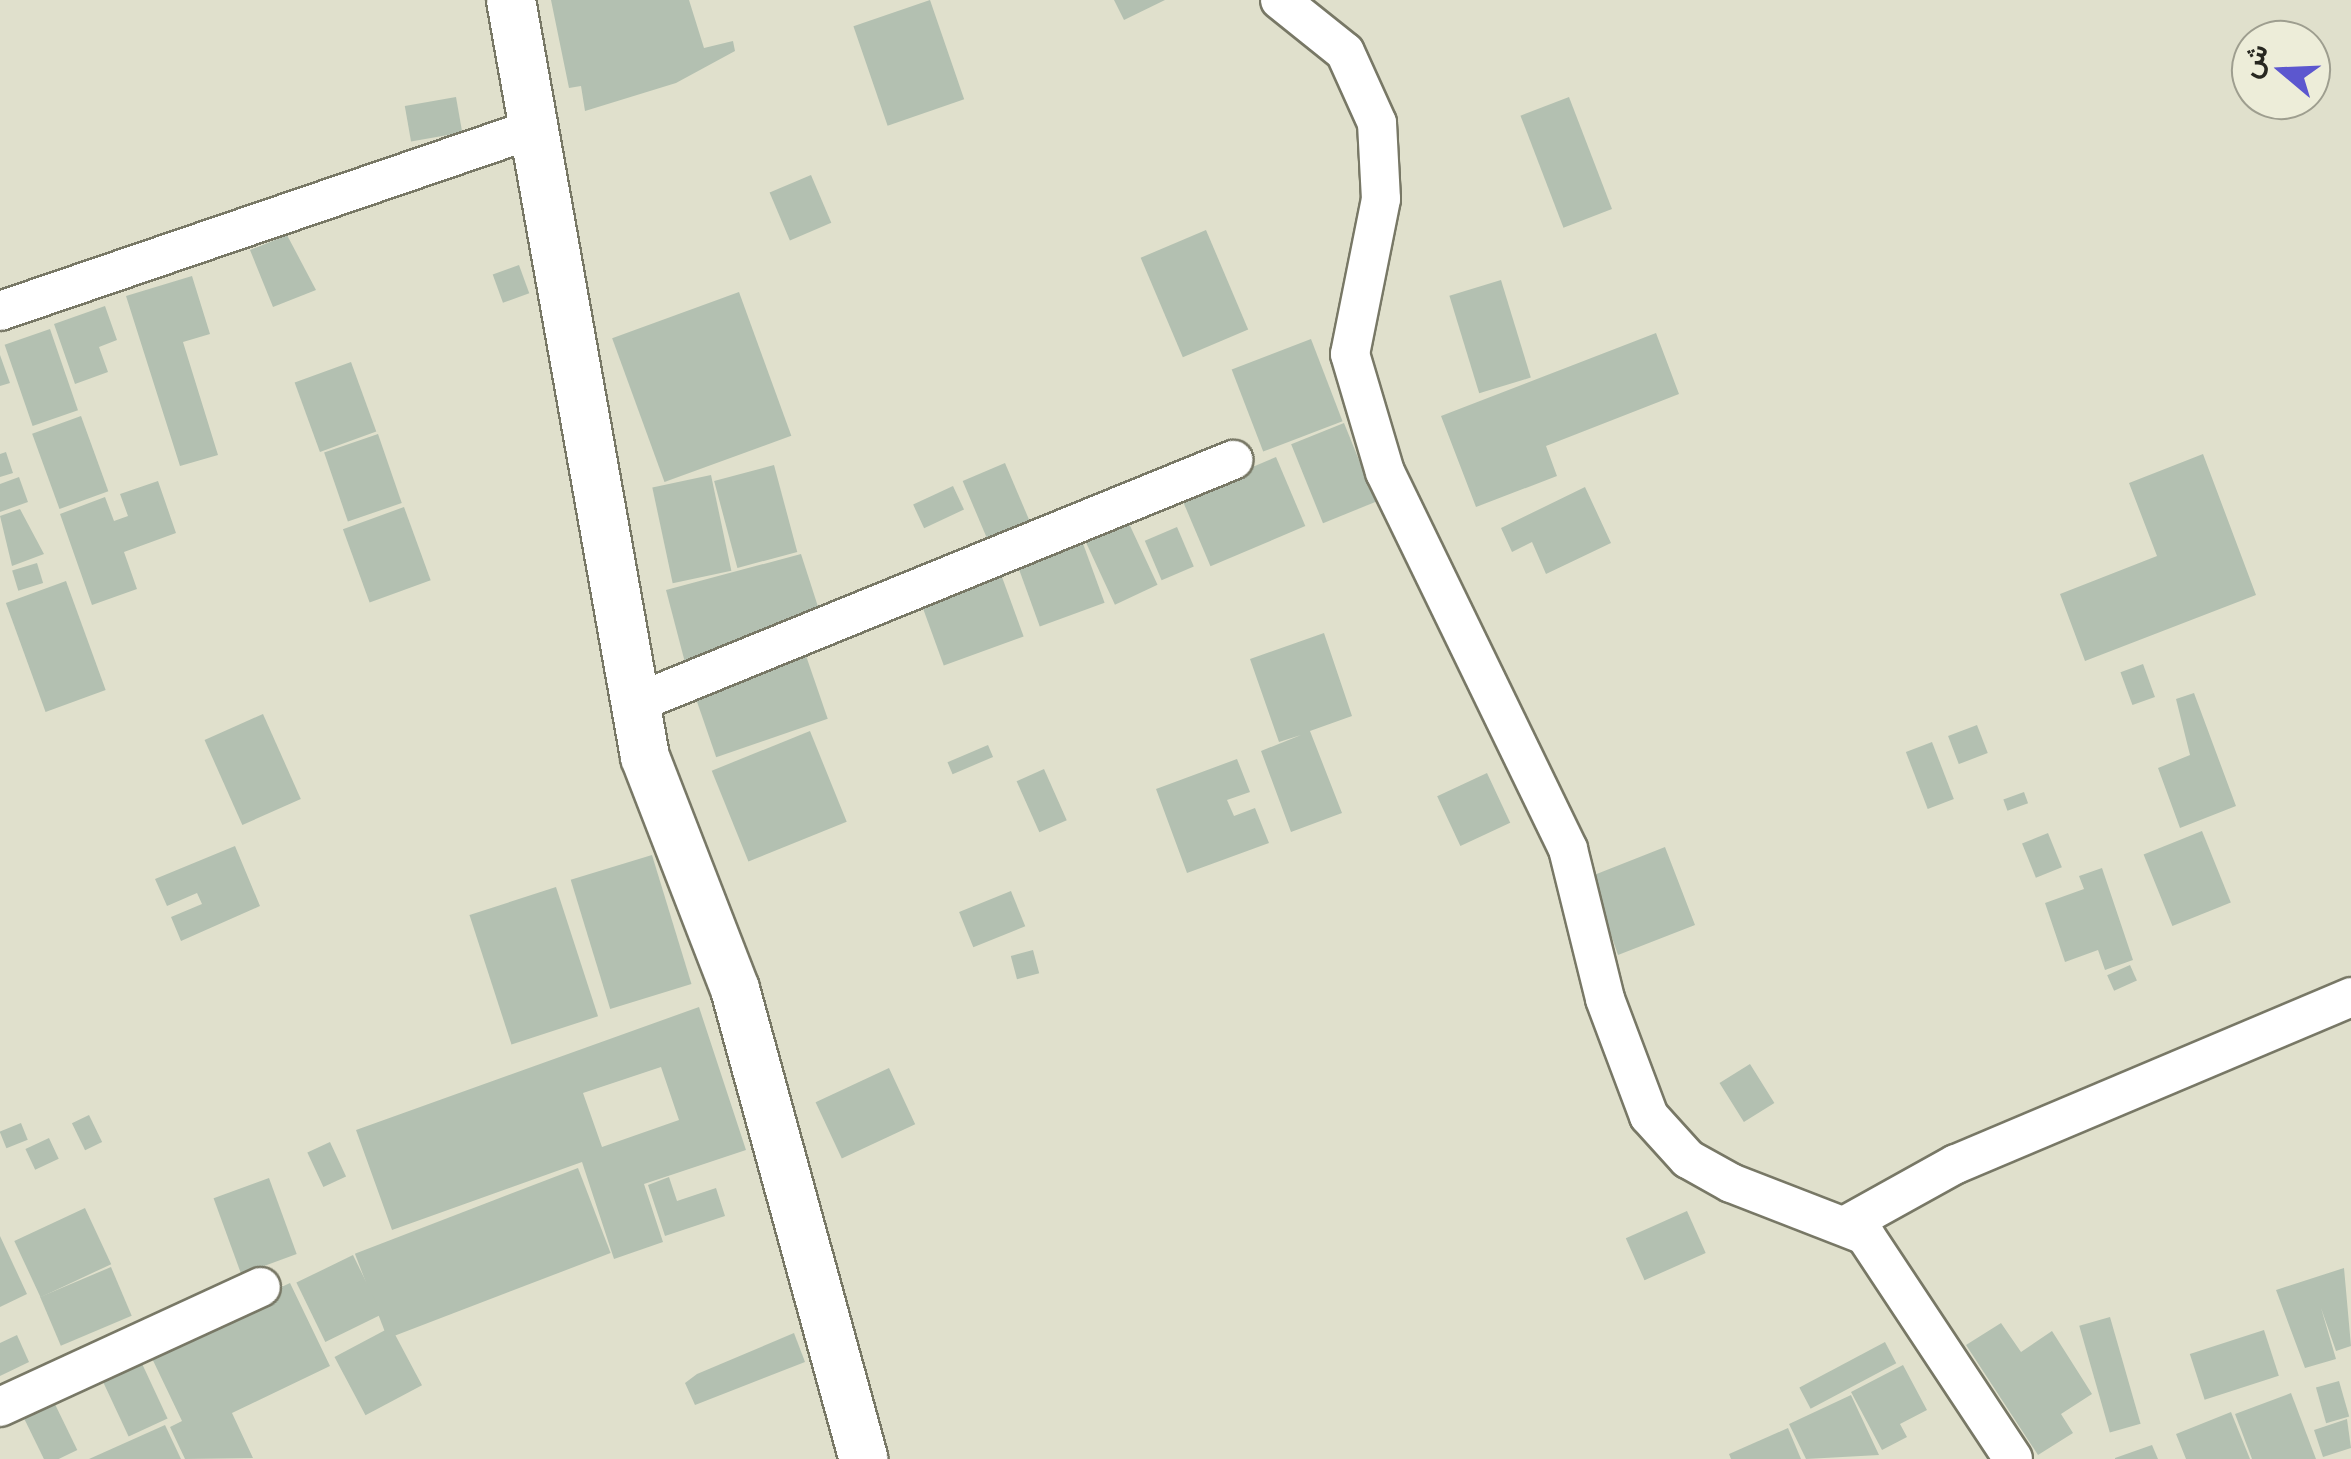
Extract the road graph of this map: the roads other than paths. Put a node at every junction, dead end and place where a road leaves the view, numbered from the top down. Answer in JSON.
{"nodes":[{"id":1,"x":510,"y":0,"type":"edge"},
{"id":2,"x":1280,"y":0,"type":"edge"},
{"id":3,"x":533,"y":128,"type":"junction"},
{"id":4,"x":0,"y":311,"type":"edge"},
{"id":5,"x":1233,"y":460,"type":"dead end"},
{"id":6,"x":636,"y":702,"type":"junction"},
{"id":7,"x":2351,"y":997,"type":"edge"},
{"id":8,"x":1844,"y":1226,"type":"junction"},
{"id":9,"x":262,"y":1287,"type":"dead end"},
{"id":10,"x":0,"y":1407,"type":"edge"},
{"id":11,"x":864,"y":1459,"type":"edge"},
{"id":12,"x":2013,"y":1459,"type":"edge"}],
"edges":[{"from":1,"to":3,"type":"street"},
{"from":2,"to":8,"type":"street"},
{"from":3,"to":4,"type":"street"},
{"from":3,"to":6,"type":"street"},
{"from":5,"to":6,"type":"street"},
{"from":6,"to":11,"type":"street"},
{"from":7,"to":8,"type":"street"},
{"from":8,"to":12,"type":"street"},
{"from":9,"to":10,"type":"street"}]}
